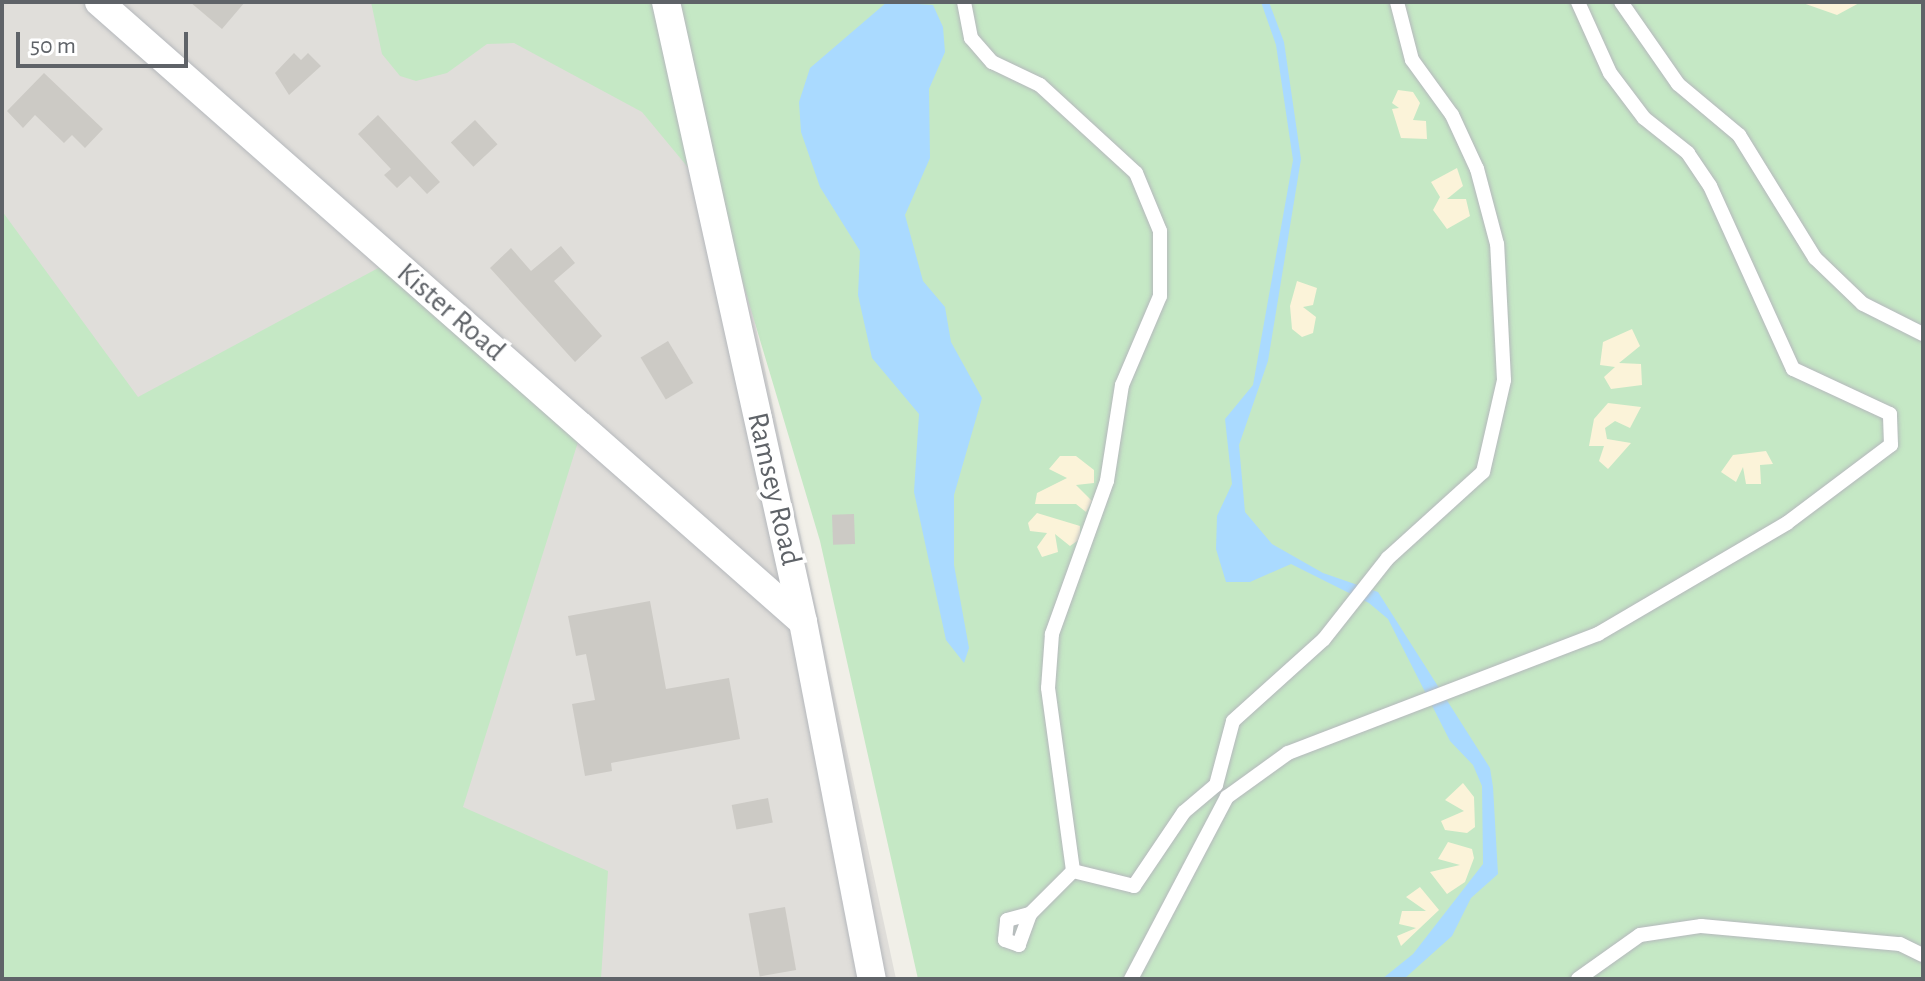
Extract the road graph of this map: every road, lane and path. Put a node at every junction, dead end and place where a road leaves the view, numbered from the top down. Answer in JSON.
{"nodes":[{"id":1,"x":99,"y":2,"type":"edge"},
{"id":2,"x":666,"y":2,"type":"edge"},
{"id":3,"x":964,"y":2,"type":"edge"},
{"id":4,"x":1397,"y":2,"type":"edge"},
{"id":5,"x":1578,"y":2,"type":"edge"},
{"id":6,"x":1621,"y":2,"type":"edge"},
{"id":7,"x":1923,"y":334,"type":"edge"},
{"id":8,"x":803,"y":622,"type":"junction"},
{"id":9,"x":1073,"y":871,"type":"junction"},
{"id":10,"x":1030,"y":914,"type":"dead end"},
{"id":11,"x":1923,"y":955,"type":"edge"},
{"id":12,"x":872,"y":979,"type":"edge"},
{"id":13,"x":1131,"y":979,"type":"edge"},
{"id":14,"x":1578,"y":979,"type":"edge"}],
"edges":[{"from":1,"to":8,"type":"street","name":"Kister Road"},
{"from":2,"to":8,"type":"street","name":"Ramsey Road"},
{"from":3,"to":9,"type":"lane"},
{"from":4,"to":9,"type":"lane"},
{"from":5,"to":13,"type":"lane"},
{"from":6,"to":7,"type":"lane"},
{"from":8,"to":12,"type":"street","name":"Ramsey Road"},
{"from":9,"to":10,"type":"lane"},
{"from":11,"to":14,"type":"lane"}]}
